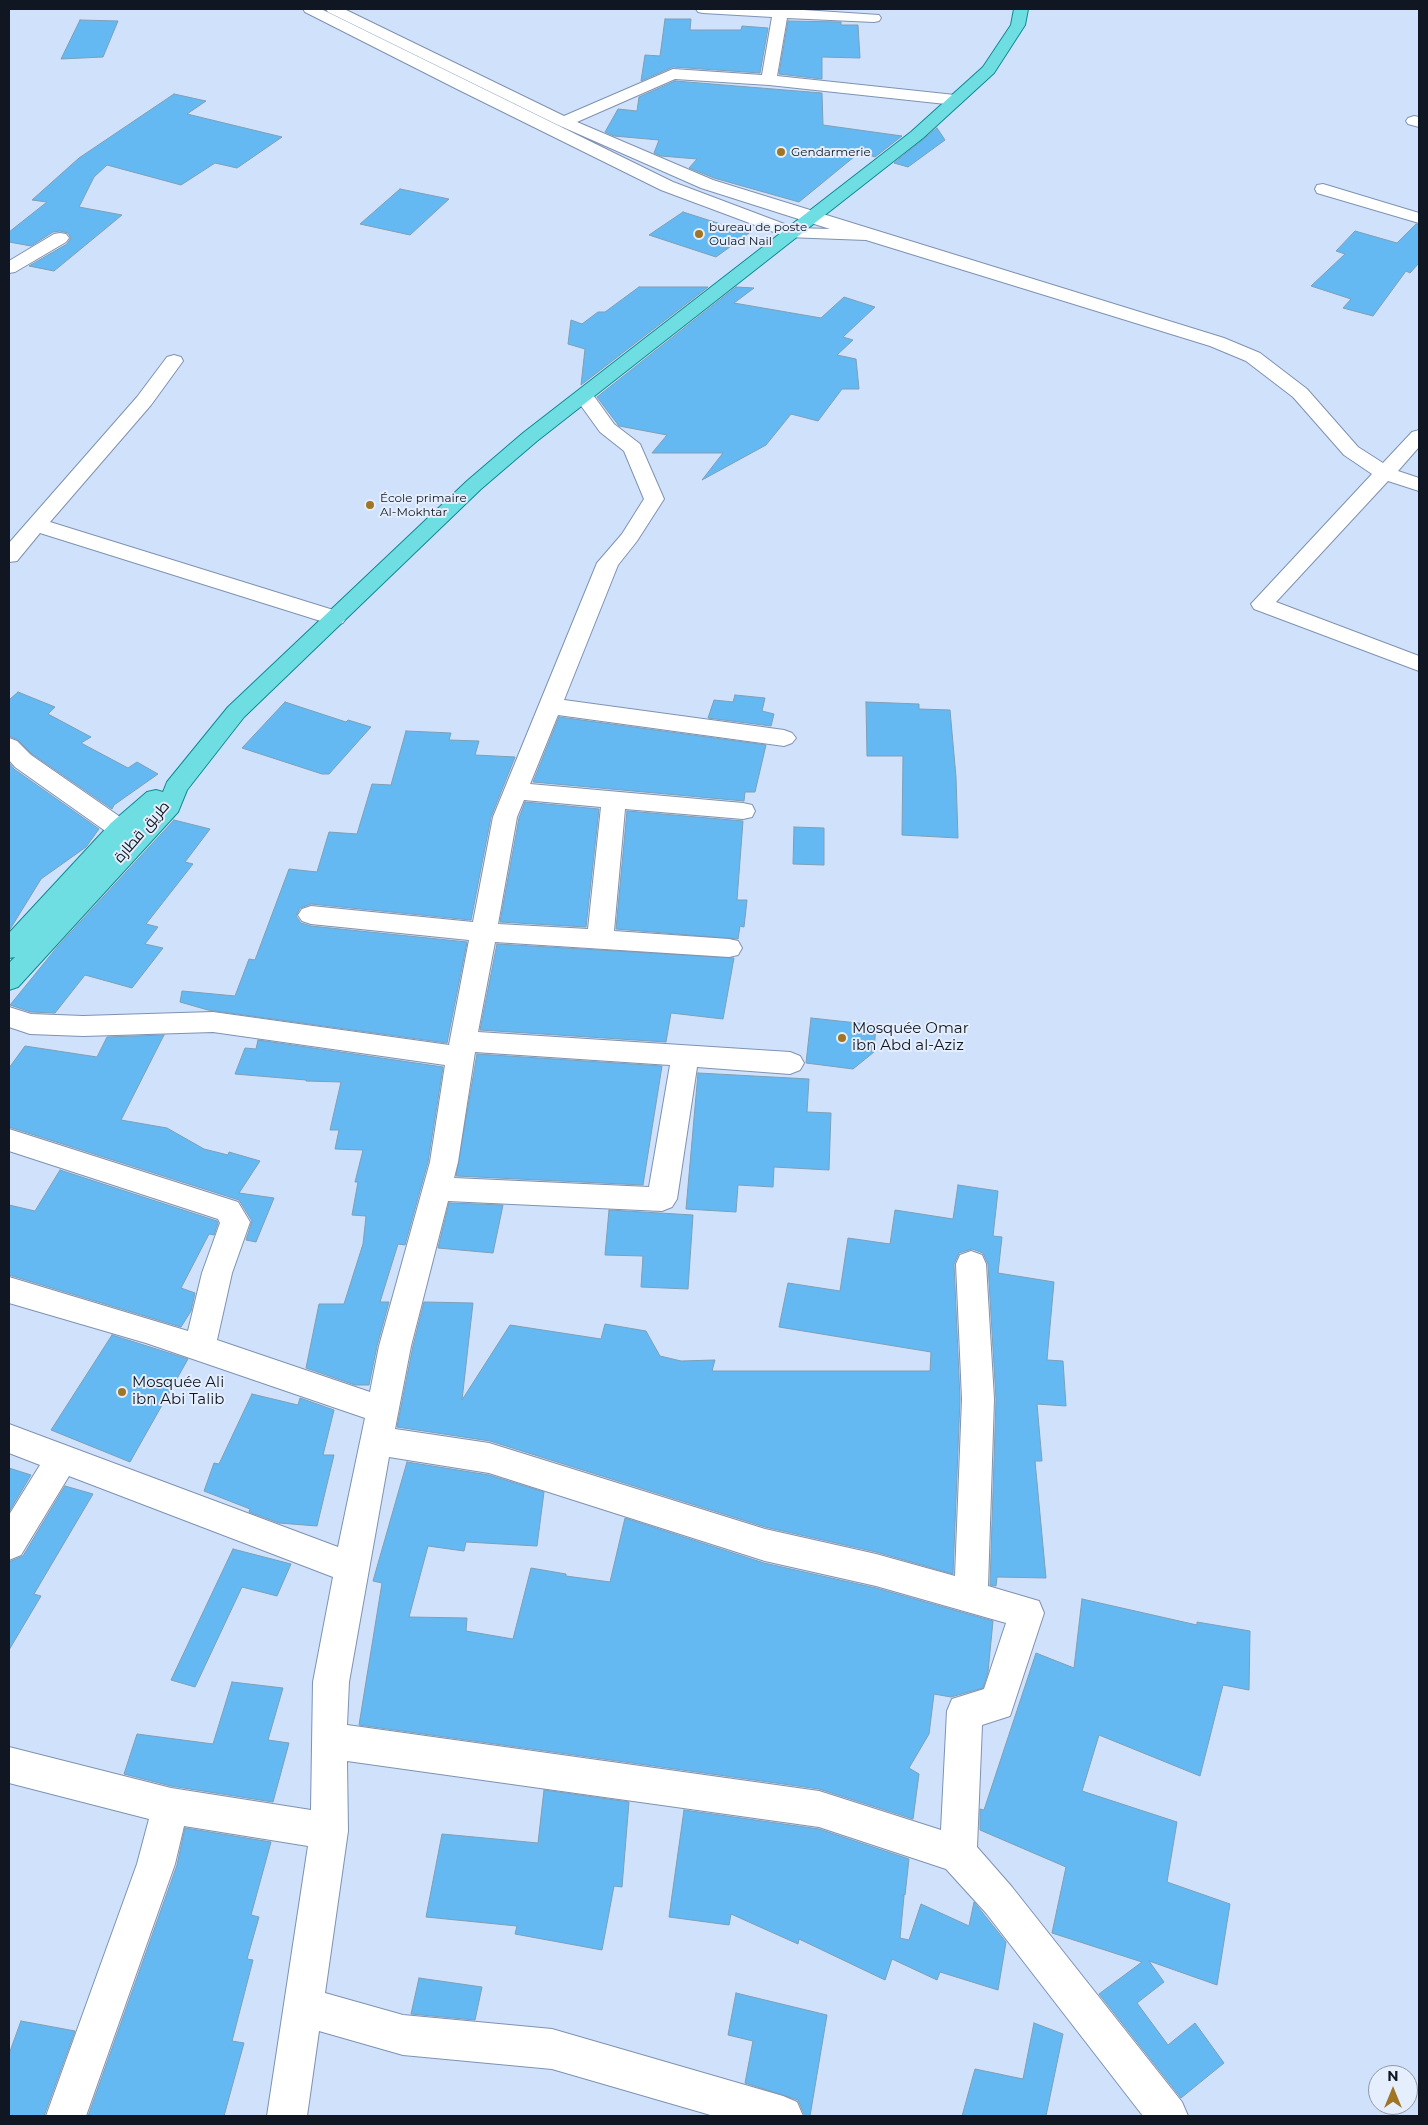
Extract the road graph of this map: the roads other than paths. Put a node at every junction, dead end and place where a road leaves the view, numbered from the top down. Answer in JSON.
{"nodes":[{"id":1,"x":310,"y":9,"type":"edge"},
{"id":2,"x":333,"y":9,"type":"edge"},
{"id":3,"x":703,"y":9,"type":"edge"},
{"id":4,"x":1021,"y":9,"type":"edge"},
{"id":5,"x":781,"y":10,"type":"edge"},
{"id":6,"x":874,"y":18,"type":"dead end"},
{"id":7,"x":768,"y":80,"type":"junction"},
{"id":8,"x":955,"y":100,"type":"junction"},
{"id":9,"x":564,"y":122,"type":"junction"},
{"id":10,"x":1323,"y":189,"type":"dead end"},
{"id":11,"x":812,"y":217,"type":"junction"},
{"id":12,"x":1419,"y":218,"type":"edge"},
{"id":13,"x":794,"y":232,"type":"junction"},
{"id":14,"x":867,"y":235,"type":"junction"},
{"id":15,"x":60,"y":238,"type":"dead end"},
{"id":16,"x":9,"y":268,"type":"edge"},
{"id":17,"x":174,"y":360,"type":"dead end"},
{"id":18,"x":584,"y":396,"type":"junction"},
{"id":19,"x":1419,"y":436,"type":"edge"},
{"id":20,"x":1385,"y":473,"type":"junction"},
{"id":21,"x":1419,"y":485,"type":"edge"},
{"id":22,"x":37,"y":525,"type":"junction"},
{"id":23,"x":9,"y":556,"type":"edge"},
{"id":24,"x":335,"y":618,"type":"junction"},
{"id":25,"x":1419,"y":664,"type":"edge"},
{"id":26,"x":550,"y":706,"type":"junction"},
{"id":27,"x":784,"y":738,"type":"dead end"},
{"id":28,"x":14,"y":759,"type":"edge"},
{"id":29,"x":516,"y":790,"type":"junction"},
{"id":30,"x":614,"y":800,"type":"junction"},
{"id":31,"x":742,"y":811,"type":"dead end"},
{"id":32,"x":132,"y":830,"type":"junction"},
{"id":33,"x":311,"y":916,"type":"dead end"},
{"id":34,"x":484,"y":932,"type":"junction"},
{"id":35,"x":600,"y":940,"type":"junction"},
{"id":36,"x":729,"y":948,"type":"dead end"},
{"id":37,"x":12,"y":962,"type":"edge"},
{"id":38,"x":9,"y":1017,"type":"edge"},
{"id":39,"x":462,"y":1049,"type":"junction"},
{"id":40,"x":685,"y":1056,"type":"junction"},
{"id":41,"x":790,"y":1063,"type":"dead end"},
{"id":42,"x":9,"y":1140,"type":"edge"},
{"id":43,"x":437,"y":1189,"type":"junction"},
{"id":44,"x":970,"y":1264,"type":"dead end"},
{"id":45,"x":9,"y":1290,"type":"edge"},
{"id":46,"x":199,"y":1349,"type":"junction"},
{"id":47,"x":380,"y":1425,"type":"junction"},
{"id":48,"x":9,"y":1438,"type":"edge"},
{"id":49,"x":62,"y":1459,"type":"junction"},
{"id":50,"x":9,"y":1544,"type":"edge"},
{"id":51,"x":351,"y":1568,"type":"junction"},
{"id":52,"x":971,"y":1597,"type":"junction"},
{"id":53,"x":329,"y":1740,"type":"junction"},
{"id":54,"x":9,"y":1766,"type":"edge"},
{"id":55,"x":171,"y":1806,"type":"junction"},
{"id":56,"x":329,"y":1831,"type":"junction"},
{"id":57,"x":958,"y":1854,"type":"junction"},
{"id":58,"x":304,"y":2007,"type":"junction"},
{"id":59,"x":66,"y":2116,"type":"edge"},
{"id":60,"x":287,"y":2116,"type":"edge"},
{"id":61,"x":783,"y":2116,"type":"edge"},
{"id":62,"x":1168,"y":2116,"type":"edge"}],
"edges":[{"from":1,"to":13,"type":"street"},
{"from":2,"to":9,"type":"street"},
{"from":3,"to":5,"type":"street"},
{"from":4,"to":8,"type":"main road"},
{"from":5,"to":6,"type":"street"},
{"from":5,"to":7,"type":"street"},
{"from":7,"to":8,"type":"street"},
{"from":7,"to":9,"type":"street"},
{"from":8,"to":11,"type":"main road"},
{"from":9,"to":11,"type":"street"},
{"from":10,"to":12,"type":"street"},
{"from":11,"to":13,"type":"main road"},
{"from":11,"to":14,"type":"street"},
{"from":13,"to":14,"type":"street"},
{"from":13,"to":18,"type":"main road"},
{"from":14,"to":20,"type":"street"},
{"from":15,"to":16,"type":"street"},
{"from":17,"to":22,"type":"street"},
{"from":18,"to":24,"type":"main road"},
{"from":18,"to":26,"type":"street"},
{"from":19,"to":20,"type":"street"},
{"from":20,"to":21,"type":"street"},
{"from":20,"to":25,"type":"street"},
{"from":22,"to":23,"type":"street"},
{"from":22,"to":24,"type":"street"},
{"from":24,"to":32,"type":"main road","name":"طريق قطارة"},
{"from":26,"to":27,"type":"street"},
{"from":26,"to":29,"type":"street"},
{"from":28,"to":32,"type":"street"},
{"from":29,"to":30,"type":"street"},
{"from":29,"to":34,"type":"street"},
{"from":30,"to":31,"type":"street"},
{"from":30,"to":35,"type":"street"},
{"from":32,"to":37,"type":"main road","name":"طريق قطارة"},
{"from":33,"to":34,"type":"street"},
{"from":34,"to":35,"type":"street"},
{"from":34,"to":39,"type":"street"},
{"from":35,"to":36,"type":"street"},
{"from":38,"to":39,"type":"street"},
{"from":39,"to":40,"type":"street"},
{"from":39,"to":43,"type":"street"},
{"from":40,"to":41,"type":"street"},
{"from":40,"to":43,"type":"street"},
{"from":42,"to":46,"type":"street"},
{"from":43,"to":47,"type":"street"},
{"from":44,"to":52,"type":"street"},
{"from":45,"to":46,"type":"street"},
{"from":46,"to":47,"type":"street"},
{"from":47,"to":51,"type":"street"},
{"from":47,"to":52,"type":"street"},
{"from":48,"to":49,"type":"street"},
{"from":49,"to":50,"type":"street"},
{"from":49,"to":51,"type":"street"},
{"from":51,"to":53,"type":"street"},
{"from":52,"to":57,"type":"street"},
{"from":53,"to":56,"type":"street"},
{"from":53,"to":57,"type":"street"},
{"from":54,"to":55,"type":"street"},
{"from":55,"to":56,"type":"street"},
{"from":55,"to":59,"type":"street"},
{"from":56,"to":58,"type":"street"},
{"from":57,"to":62,"type":"street"},
{"from":58,"to":60,"type":"street"},
{"from":58,"to":61,"type":"street"}]}
